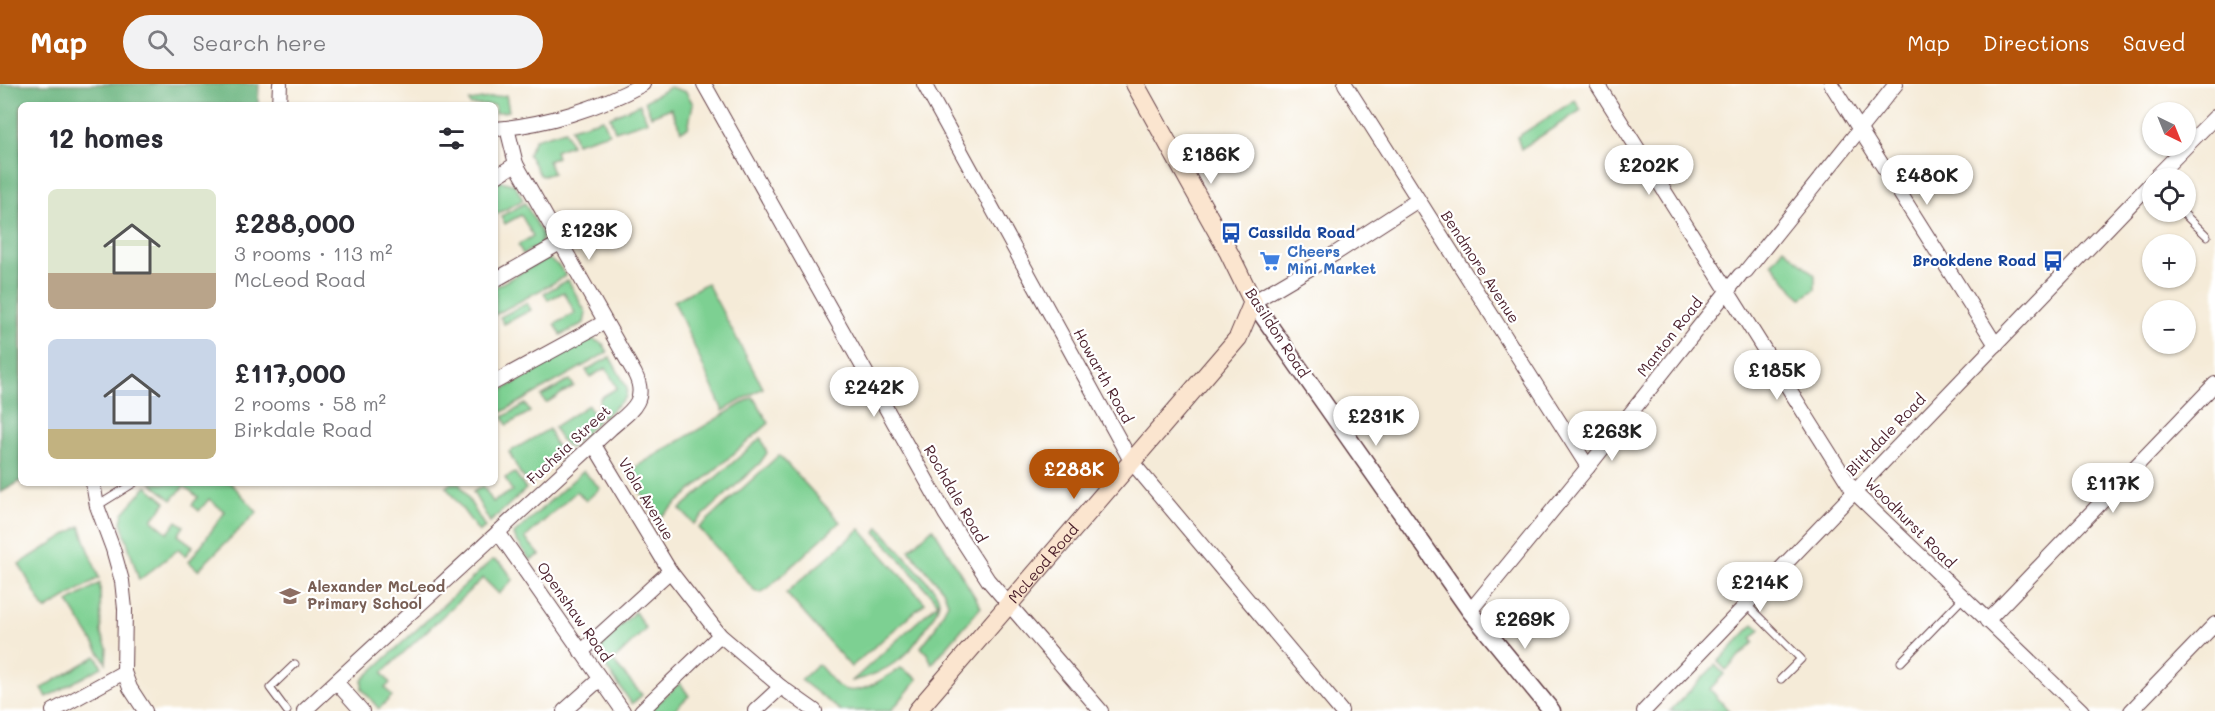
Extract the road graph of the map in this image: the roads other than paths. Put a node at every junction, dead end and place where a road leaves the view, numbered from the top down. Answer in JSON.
{"nodes":[{"id":1,"x":280,"y":84,"type":"edge"},
{"id":2,"x":643,"y":84,"type":"edge"},
{"id":3,"x":704,"y":84,"type":"edge"},
{"id":4,"x":924,"y":84,"type":"edge"},
{"id":5,"x":1135,"y":84,"type":"edge"},
{"id":6,"x":1344,"y":84,"type":"edge"},
{"id":7,"x":1597,"y":84,"type":"edge"},
{"id":8,"x":1831,"y":84,"type":"edge"},
{"id":9,"x":1896,"y":84,"type":"edge"},
{"id":10,"x":279,"y":102,"type":"edge"},
{"id":11,"x":2215,"y":117,"type":"edge"},
{"id":12,"x":501,"y":129,"type":"edge"},
{"id":13,"x":1859,"y":129,"type":"junction"},
{"id":14,"x":516,"y":164,"type":"junction"},
{"id":15,"x":2166,"y":168,"type":"edge"},
{"id":16,"x":498,"y":175,"type":"edge"},
{"id":17,"x":2142,"y":192,"type":"edge"},
{"id":18,"x":1418,"y":200,"type":"junction"},
{"id":19,"x":2192,"y":222,"type":"edge"},
{"id":20,"x":2207,"y":236,"type":"dead end"},
{"id":21,"x":560,"y":243,"type":"junction"},
{"id":22,"x":498,"y":278,"type":"edge"},
{"id":23,"x":1727,"y":292,"type":"junction"},
{"id":24,"x":1253,"y":302,"type":"junction"},
{"id":25,"x":605,"y":322,"type":"junction"},
{"id":26,"x":1996,"y":345,"type":"junction"},
{"id":27,"x":498,"y":380,"type":"edge"},
{"id":28,"x":2215,"y":384,"type":"edge"},
{"id":29,"x":594,"y":445,"type":"junction"},
{"id":30,"x":1131,"y":461,"type":"junction"},
{"id":31,"x":1588,"y":467,"type":"junction"},
{"id":32,"x":94,"y":486,"type":"edge"},
{"id":33,"x":131,"y":486,"type":"edge"},
{"id":34,"x":1854,"y":492,"type":"junction"},
{"id":35,"x":97,"y":506,"type":"junction"},
{"id":36,"x":498,"y":532,"type":"junction"},
{"id":37,"x":670,"y":571,"type":"junction"},
{"id":38,"x":1963,"y":598,"type":"junction"},
{"id":39,"x":1746,"y":604,"type":"junction"},
{"id":40,"x":1007,"y":605,"type":"junction"},
{"id":41,"x":1470,"y":612,"type":"junction"},
{"id":42,"x":1988,"y":621,"type":"junction"},
{"id":43,"x":2215,"y":624,"type":"edge"},
{"id":44,"x":720,"y":635,"type":"junction"},
{"id":45,"x":581,"y":652,"type":"junction"},
{"id":46,"x":1901,"y":662,"type":"dead end"},
{"id":47,"x":295,"y":664,"type":"dead end"},
{"id":48,"x":124,"y":672,"type":"junction"},
{"id":49,"x":600,"y":679,"type":"junction"},
{"id":50,"x":1781,"y":679,"type":"dead end"},
{"id":51,"x":336,"y":682,"type":"junction"},
{"id":52,"x":781,"y":687,"type":"junction"},
{"id":53,"x":53,"y":711,"type":"edge"},
{"id":54,"x":145,"y":711,"type":"edge"},
{"id":55,"x":287,"y":711,"type":"edge"},
{"id":56,"x":304,"y":711,"type":"edge"},
{"id":57,"x":362,"y":711,"type":"edge"},
{"id":58,"x":564,"y":711,"type":"edge"},
{"id":59,"x":623,"y":711,"type":"edge"},
{"id":60,"x":641,"y":711,"type":"edge"},
{"id":61,"x":755,"y":711,"type":"edge"},
{"id":62,"x":815,"y":711,"type":"edge"},
{"id":63,"x":917,"y":711,"type":"edge"},
{"id":64,"x":1101,"y":711,"type":"edge"},
{"id":65,"x":1341,"y":711,"type":"edge"},
{"id":66,"x":1552,"y":711,"type":"edge"},
{"id":67,"x":1644,"y":711,"type":"edge"},
{"id":68,"x":2082,"y":711,"type":"edge"},
{"id":69,"x":2131,"y":711,"type":"edge"}],
"edges":[{"from":1,"to":10,"type":"street"},
{"from":2,"to":12,"type":"street"},
{"from":3,"to":40,"type":"street","name":"Rochdale Road"},
{"from":4,"to":30,"type":"street","name":"Howarth Road"},
{"from":5,"to":24,"type":"main road","name":"Basildon Road"},
{"from":6,"to":18,"type":"street","name":"Bendmore Avenue"},
{"from":7,"to":23,"type":"street","name":"Woodhurst Road"},
{"from":8,"to":13,"type":"street"},
{"from":9,"to":13,"type":"street","name":"Manton Road"},
{"from":11,"to":15,"type":"street","name":"Blithdale Road"},
{"from":12,"to":14,"type":"street"},
{"from":13,"to":23,"type":"street","name":"Manton Road"},
{"from":13,"to":26,"type":"street"},
{"from":14,"to":16,"type":"street"},
{"from":14,"to":21,"type":"street"},
{"from":17,"to":26,"type":"street","name":"Blithdale Road"},
{"from":18,"to":24,"type":"street"},
{"from":18,"to":31,"type":"street","name":"Bendmore Avenue"},
{"from":19,"to":20,"type":"lane"},
{"from":21,"to":22,"type":"street"},
{"from":21,"to":25,"type":"street"},
{"from":23,"to":31,"type":"street","name":"Manton Road"},
{"from":23,"to":34,"type":"street","name":"Woodhurst Road"},
{"from":24,"to":30,"type":"main road","name":"McLeod Road"},
{"from":24,"to":41,"type":"street","name":"Basildon Road"},
{"from":25,"to":27,"type":"street"},
{"from":25,"to":29,"type":"street","name":"Fuchsia Street"},
{"from":26,"to":34,"type":"street","name":"Blithdale Road"},
{"from":28,"to":42,"type":"street"},
{"from":29,"to":36,"type":"street","name":"Fuchsia Street"},
{"from":29,"to":37,"type":"street","name":"Viola Avenue"},
{"from":30,"to":40,"type":"main road","name":"McLeod Road"},
{"from":30,"to":65,"type":"street","name":"Howarth Road"},
{"from":31,"to":41,"type":"street","name":"Manton Road"},
{"from":32,"to":35,"type":"street"},
{"from":33,"to":35,"type":"lane"},
{"from":34,"to":38,"type":"street","name":"Woodhurst Road"},
{"from":34,"to":39,"type":"street","name":"Blithdale Road"},
{"from":35,"to":48,"type":"street"},
{"from":36,"to":45,"type":"street","name":"Openshaw Road"},
{"from":36,"to":51,"type":"street","name":"Fuchsia Street"},
{"from":37,"to":44,"type":"street","name":"Viola Avenue"},
{"from":37,"to":45,"type":"street"},
{"from":38,"to":42,"type":"street","name":"Woodhurst Road"},
{"from":38,"to":46,"type":"lane"},
{"from":39,"to":50,"type":"lane"},
{"from":39,"to":67,"type":"street","name":"Blithdale Road"},
{"from":40,"to":63,"type":"main road","name":"McLeod Road"},
{"from":40,"to":64,"type":"street","name":"Rochdale Road"},
{"from":41,"to":66,"type":"street","name":"Basildon Road"},
{"from":42,"to":68,"type":"street","name":"Woodhurst Road"},
{"from":43,"to":69,"type":"street"},
{"from":44,"to":52,"type":"street","name":"Viola Avenue"},
{"from":44,"to":60,"type":"street"},
{"from":45,"to":49,"type":"street","name":"Openshaw Road"},
{"from":47,"to":55,"type":"lane"},
{"from":48,"to":53,"type":"street"},
{"from":48,"to":54,"type":"street"},
{"from":49,"to":58,"type":"street"},
{"from":49,"to":59,"type":"street","name":"Openshaw Road"},
{"from":51,"to":56,"type":"street","name":"Fuchsia Street"},
{"from":51,"to":57,"type":"street"},
{"from":52,"to":61,"type":"street"},
{"from":52,"to":62,"type":"street","name":"Viola Avenue"}]}
